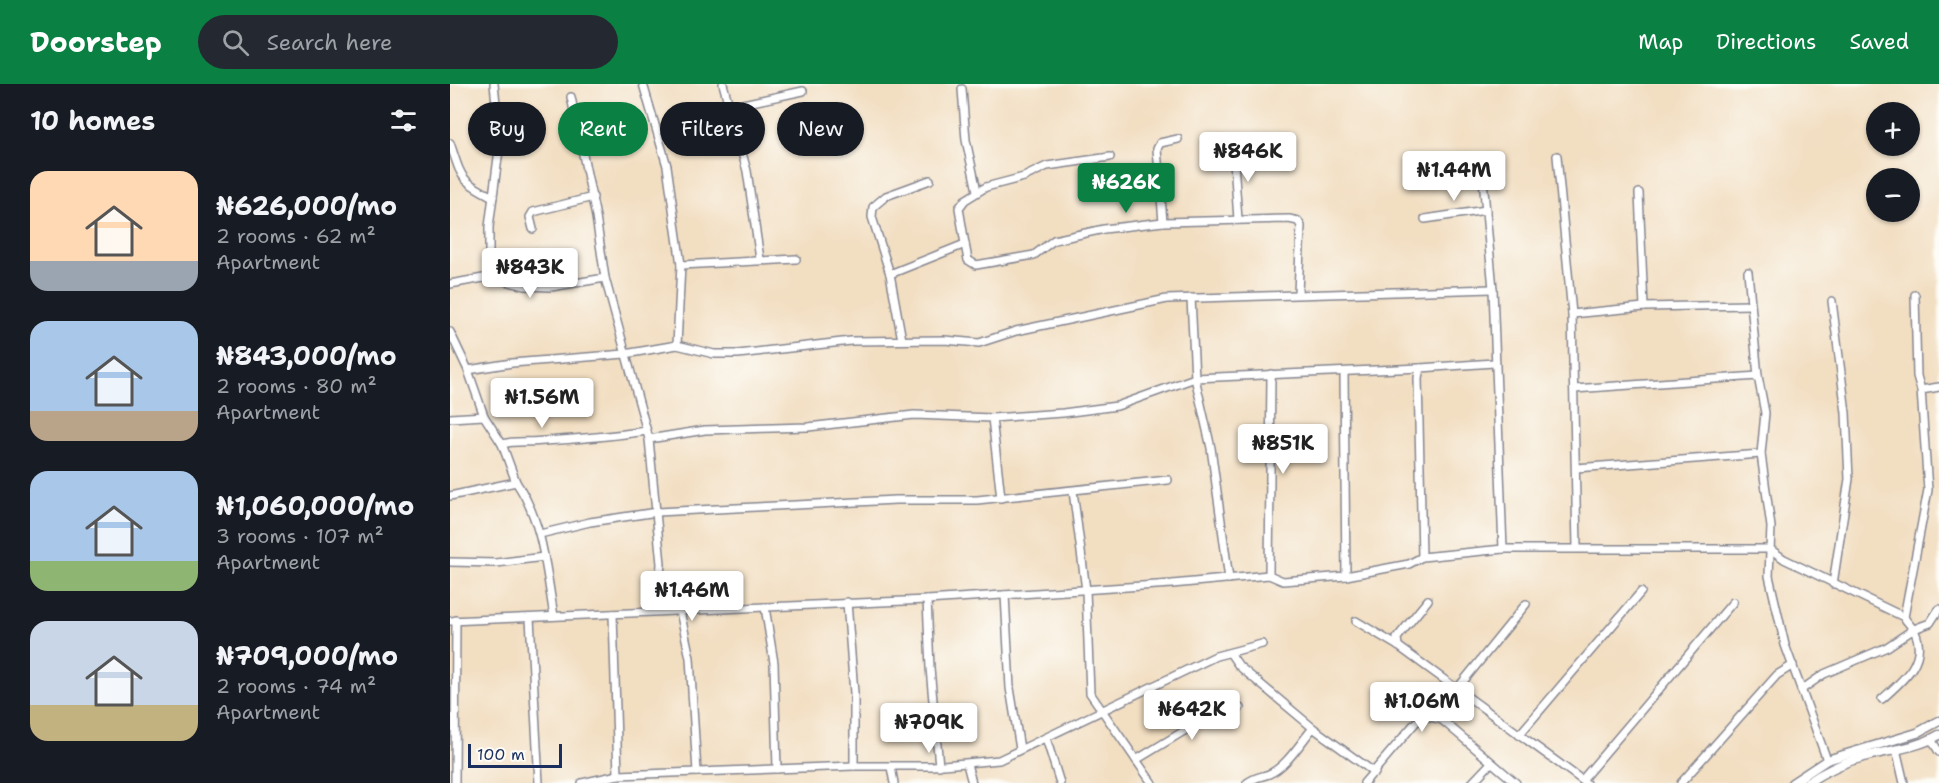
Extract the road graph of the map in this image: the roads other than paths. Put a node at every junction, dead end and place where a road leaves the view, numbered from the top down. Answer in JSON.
{"nodes":[{"id":1,"x":494,"y":84,"type":"edge"},
{"id":2,"x":643,"y":84,"type":"edge"},
{"id":3,"x":723,"y":84,"type":"edge"},
{"id":4,"x":962,"y":89,"type":"dead end"},
{"id":5,"x":803,"y":91,"type":"dead end"},
{"id":6,"x":571,"y":97,"type":"dead end"},
{"id":7,"x":728,"y":102,"type":"edge"},
{"id":8,"x":752,"y":102,"type":"edge"},
{"id":9,"x":1178,"y":140,"type":"dead end"},
{"id":10,"x":450,"y":143,"type":"edge"},
{"id":11,"x":1233,"y":147,"type":"dead end"},
{"id":12,"x":743,"y":156,"type":"edge"},
{"id":13,"x":1557,"y":156,"type":"dead end"},
{"id":14,"x":1110,"y":157,"type":"dead end"},
{"id":15,"x":1483,"y":179,"type":"dead end"},
{"id":16,"x":930,"y":180,"type":"dead end"},
{"id":17,"x":977,"y":191,"type":"junction"},
{"id":18,"x":1639,"y":193,"type":"dead end"},
{"id":19,"x":493,"y":197,"type":"junction"},
{"id":20,"x":593,"y":197,"type":"junction"},
{"id":21,"x":1486,"y":210,"type":"junction"},
{"id":22,"x":1425,"y":219,"type":"dead end"},
{"id":23,"x":1238,"y":220,"type":"junction"},
{"id":24,"x":1163,"y":222,"type":"junction"},
{"id":25,"x":533,"y":229,"type":"dead end"},
{"id":26,"x":965,"y":244,"type":"junction"},
{"id":27,"x":760,"y":259,"type":"junction"},
{"id":28,"x":796,"y":259,"type":"dead end"},
{"id":29,"x":681,"y":265,"type":"junction"},
{"id":30,"x":1748,"y":272,"type":"dead end"},
{"id":31,"x":890,"y":274,"type":"junction"},
{"id":32,"x":489,"y":276,"type":"junction"},
{"id":33,"x":605,"y":278,"type":"junction"},
{"id":34,"x":450,"y":284,"type":"edge"},
{"id":35,"x":1493,"y":289,"type":"junction"},
{"id":36,"x":1298,"y":293,"type":"junction"},
{"id":37,"x":1915,"y":295,"type":"dead end"},
{"id":38,"x":1191,"y":298,"type":"junction"},
{"id":39,"x":1832,"y":301,"type":"dead end"},
{"id":40,"x":1750,"y":305,"type":"junction"},
{"id":41,"x":1644,"y":307,"type":"junction"},
{"id":42,"x":1572,"y":314,"type":"junction"},
{"id":43,"x":450,"y":332,"type":"edge"},
{"id":44,"x":902,"y":340,"type":"junction"},
{"id":45,"x":676,"y":345,"type":"junction"},
{"id":46,"x":625,"y":354,"type":"junction"},
{"id":47,"x":1494,"y":363,"type":"junction"},
{"id":48,"x":1420,"y":368,"type":"junction"},
{"id":49,"x":468,"y":370,"type":"junction"},
{"id":50,"x":1344,"y":373,"type":"junction"},
{"id":51,"x":1271,"y":374,"type":"junction"},
{"id":52,"x":1758,"y":376,"type":"junction"},
{"id":53,"x":1195,"y":378,"type":"junction"},
{"id":54,"x":1939,"y":387,"type":"edge"},
{"id":55,"x":1574,"y":389,"type":"junction"},
{"id":56,"x":1921,"y":390,"type":"junction"},
{"id":57,"x":484,"y":416,"type":"junction"},
{"id":58,"x":450,"y":418,"type":"edge"},
{"id":59,"x":992,"y":418,"type":"junction"},
{"id":60,"x":647,"y":430,"type":"junction"},
{"id":61,"x":649,"y":439,"type":"junction"},
{"id":62,"x":502,"y":444,"type":"junction"},
{"id":63,"x":1761,"y":454,"type":"junction"},
{"id":64,"x":1576,"y":468,"type":"junction"},
{"id":65,"x":1168,"y":480,"type":"dead end"},
{"id":66,"x":516,"y":482,"type":"junction"},
{"id":67,"x":1073,"y":491,"type":"junction"},
{"id":68,"x":450,"y":496,"type":"edge"},
{"id":69,"x":1002,"y":498,"type":"junction"},
{"id":70,"x":657,"y":512,"type":"junction"},
{"id":71,"x":540,"y":534,"type":"junction"},
{"id":72,"x":1577,"y":547,"type":"junction"},
{"id":73,"x":1503,"y":549,"type":"junction"},
{"id":74,"x":1770,"y":549,"type":"junction"},
{"id":75,"x":544,"y":557,"type":"junction"},
{"id":76,"x":1422,"y":557,"type":"junction"},
{"id":77,"x":450,"y":562,"type":"edge"},
{"id":78,"x":1269,"y":575,"type":"junction"},
{"id":79,"x":1346,"y":576,"type":"junction"},
{"id":80,"x":1229,"y":579,"type":"junction"},
{"id":81,"x":1833,"y":584,"type":"junction"},
{"id":82,"x":1086,"y":590,"type":"junction"},
{"id":83,"x":1641,"y":592,"type":"dead end"},
{"id":84,"x":1005,"y":595,"type":"junction"},
{"id":85,"x":927,"y":600,"type":"junction"},
{"id":86,"x":1428,"y":600,"type":"dead end"},
{"id":87,"x":847,"y":602,"type":"junction"},
{"id":88,"x":1733,"y":602,"type":"dead end"},
{"id":89,"x":1526,"y":604,"type":"dead end"},
{"id":90,"x":765,"y":607,"type":"junction"},
{"id":91,"x":1939,"y":609,"type":"edge"},
{"id":92,"x":656,"y":611,"type":"junction"},
{"id":93,"x":680,"y":611,"type":"junction"},
{"id":94,"x":613,"y":614,"type":"junction"},
{"id":95,"x":554,"y":616,"type":"junction"},
{"id":96,"x":1904,"y":617,"type":"junction"},
{"id":97,"x":530,"y":618,"type":"junction"},
{"id":98,"x":453,"y":621,"type":"edge"},
{"id":99,"x":1356,"y":621,"type":"dead end"},
{"id":100,"x":1914,"y":629,"type":"junction"},
{"id":101,"x":1262,"y":644,"type":"dead end"},
{"id":102,"x":1398,"y":646,"type":"junction"},
{"id":103,"x":1230,"y":653,"type":"junction"},
{"id":104,"x":1793,"y":665,"type":"junction"},
{"id":105,"x":1457,"y":689,"type":"junction"},
{"id":106,"x":1802,"y":690,"type":"junction"},
{"id":107,"x":1882,"y":699,"type":"dead end"},
{"id":108,"x":1240,"y":708,"type":"dead end"},
{"id":109,"x":1101,"y":711,"type":"junction"},
{"id":110,"x":1939,"y":721,"type":"edge"},
{"id":111,"x":1313,"y":728,"type":"junction"},
{"id":112,"x":1520,"y":735,"type":"junction"},
{"id":113,"x":1935,"y":737,"type":"edge"},
{"id":114,"x":1046,"y":738,"type":"junction"},
{"id":115,"x":1020,"y":749,"type":"junction"},
{"id":116,"x":1896,"y":750,"type":"junction"},
{"id":117,"x":1939,"y":752,"type":"edge"},
{"id":118,"x":1136,"y":760,"type":"junction"},
{"id":119,"x":1827,"y":760,"type":"junction"},
{"id":120,"x":966,"y":764,"type":"junction"},
{"id":121,"x":1490,"y":764,"type":"junction"},
{"id":122,"x":854,"y":766,"type":"junction"},
{"id":123,"x":939,"y":766,"type":"junction"},
{"id":124,"x":891,"y":767,"type":"junction"},
{"id":125,"x":777,"y":769,"type":"junction"},
{"id":126,"x":697,"y":772,"type":"junction"},
{"id":127,"x":1374,"y":772,"type":"junction"},
{"id":128,"x":618,"y":775,"type":"junction"},
{"id":129,"x":1584,"y":782,"type":"edge"},
{"id":130,"x":455,"y":783,"type":"edge"},
{"id":131,"x":539,"y":783,"type":"edge"},
{"id":132,"x":582,"y":783,"type":"edge"},
{"id":133,"x":894,"y":783,"type":"edge"},
{"id":134,"x":972,"y":783,"type":"edge"},
{"id":135,"x":1060,"y":783,"type":"edge"},
{"id":136,"x":1152,"y":783,"type":"edge"},
{"id":137,"x":1247,"y":783,"type":"edge"},
{"id":138,"x":1364,"y":783,"type":"edge"},
{"id":139,"x":1472,"y":783,"type":"edge"},
{"id":140,"x":1516,"y":783,"type":"edge"},
{"id":141,"x":1681,"y":783,"type":"edge"},
{"id":142,"x":1792,"y":783,"type":"edge"},
{"id":143,"x":1807,"y":783,"type":"edge"},
{"id":144,"x":1904,"y":783,"type":"edge"}],
"edges":[{"from":1,"to":19,"type":"street"},
{"from":2,"to":29,"type":"street"},
{"from":3,"to":7,"type":"street"},
{"from":4,"to":17,"type":"street"},
{"from":5,"to":8,"type":"street"},
{"from":6,"to":20,"type":"street"},
{"from":9,"to":24,"type":"street"},
{"from":10,"to":19,"type":"street"},
{"from":11,"to":23,"type":"street"},
{"from":12,"to":27,"type":"street"},
{"from":13,"to":42,"type":"street"},
{"from":14,"to":17,"type":"street"},
{"from":15,"to":21,"type":"street"},
{"from":16,"to":31,"type":"street"},
{"from":17,"to":26,"type":"street"},
{"from":18,"to":41,"type":"street"},
{"from":19,"to":32,"type":"street"},
{"from":20,"to":25,"type":"street"},
{"from":20,"to":33,"type":"street"},
{"from":21,"to":22,"type":"street"},
{"from":21,"to":35,"type":"street"},
{"from":23,"to":24,"type":"street"},
{"from":23,"to":36,"type":"street"},
{"from":24,"to":26,"type":"street"},
{"from":26,"to":31,"type":"street"},
{"from":27,"to":28,"type":"street"},
{"from":27,"to":29,"type":"street"},
{"from":29,"to":45,"type":"street"},
{"from":30,"to":40,"type":"street"},
{"from":31,"to":44,"type":"street"},
{"from":32,"to":33,"type":"street"},
{"from":32,"to":34,"type":"street"},
{"from":33,"to":46,"type":"street"},
{"from":35,"to":36,"type":"street"},
{"from":35,"to":47,"type":"street"},
{"from":36,"to":38,"type":"street"},
{"from":37,"to":56,"type":"street"},
{"from":38,"to":44,"type":"street"},
{"from":38,"to":53,"type":"street"},
{"from":39,"to":81,"type":"street"},
{"from":40,"to":41,"type":"street"},
{"from":40,"to":52,"type":"street"},
{"from":41,"to":42,"type":"street"},
{"from":42,"to":55,"type":"street"},
{"from":43,"to":49,"type":"street"},
{"from":44,"to":45,"type":"street"},
{"from":45,"to":46,"type":"street"},
{"from":46,"to":49,"type":"street"},
{"from":46,"to":60,"type":"street"},
{"from":47,"to":48,"type":"street"},
{"from":47,"to":73,"type":"street"},
{"from":48,"to":50,"type":"street"},
{"from":48,"to":76,"type":"street"},
{"from":49,"to":57,"type":"street"},
{"from":50,"to":51,"type":"street"},
{"from":50,"to":79,"type":"street"},
{"from":51,"to":53,"type":"street"},
{"from":51,"to":78,"type":"street"},
{"from":52,"to":55,"type":"street"},
{"from":52,"to":63,"type":"street"},
{"from":53,"to":59,"type":"street"},
{"from":53,"to":80,"type":"street"},
{"from":54,"to":56,"type":"street"},
{"from":55,"to":64,"type":"street"},
{"from":56,"to":96,"type":"street"},
{"from":57,"to":58,"type":"street"},
{"from":57,"to":62,"type":"street"},
{"from":59,"to":61,"type":"street"},
{"from":59,"to":69,"type":"street"},
{"from":60,"to":61,"type":"street"},
{"from":60,"to":62,"type":"street"},
{"from":61,"to":70,"type":"street"},
{"from":62,"to":66,"type":"street"},
{"from":63,"to":64,"type":"street"},
{"from":63,"to":74,"type":"street"},
{"from":64,"to":72,"type":"street"},
{"from":65,"to":67,"type":"street"},
{"from":66,"to":68,"type":"street"},
{"from":66,"to":71,"type":"street"},
{"from":67,"to":69,"type":"street"},
{"from":67,"to":82,"type":"street"},
{"from":69,"to":70,"type":"street"},
{"from":70,"to":71,"type":"street"},
{"from":70,"to":92,"type":"street"},
{"from":71,"to":75,"type":"street"},
{"from":72,"to":73,"type":"street"},
{"from":72,"to":74,"type":"street"},
{"from":73,"to":76,"type":"street"},
{"from":74,"to":81,"type":"street"},
{"from":74,"to":104,"type":"street"},
{"from":75,"to":77,"type":"street"},
{"from":75,"to":95,"type":"street"},
{"from":76,"to":79,"type":"street"},
{"from":78,"to":79,"type":"street"},
{"from":78,"to":80,"type":"street"},
{"from":80,"to":82,"type":"street"},
{"from":81,"to":96,"type":"street"},
{"from":82,"to":84,"type":"street"},
{"from":82,"to":109,"type":"street"},
{"from":83,"to":112,"type":"street"},
{"from":84,"to":85,"type":"street"},
{"from":84,"to":115,"type":"street"},
{"from":85,"to":87,"type":"street"},
{"from":85,"to":123,"type":"street"},
{"from":86,"to":102,"type":"street"},
{"from":87,"to":90,"type":"street"},
{"from":87,"to":122,"type":"street"},
{"from":88,"to":129,"type":"street"},
{"from":89,"to":105,"type":"street"},
{"from":90,"to":93,"type":"street"},
{"from":90,"to":125,"type":"street"},
{"from":91,"to":100,"type":"street"},
{"from":92,"to":93,"type":"street"},
{"from":92,"to":94,"type":"street"},
{"from":93,"to":126,"type":"street"},
{"from":94,"to":95,"type":"street"},
{"from":94,"to":128,"type":"street"},
{"from":95,"to":97,"type":"street"},
{"from":96,"to":100,"type":"street"},
{"from":97,"to":98,"type":"street"},
{"from":97,"to":131,"type":"street"},
{"from":98,"to":130,"type":"street"},
{"from":99,"to":102,"type":"street"},
{"from":100,"to":106,"type":"street"},
{"from":100,"to":107,"type":"street"},
{"from":101,"to":103,"type":"street"},
{"from":102,"to":105,"type":"street"},
{"from":103,"to":109,"type":"street"},
{"from":103,"to":111,"type":"street"},
{"from":104,"to":106,"type":"street"},
{"from":104,"to":141,"type":"street"},
{"from":105,"to":112,"type":"street"},
{"from":106,"to":119,"type":"street"},
{"from":108,"to":118,"type":"street"},
{"from":109,"to":114,"type":"street"},
{"from":109,"to":118,"type":"street"},
{"from":110,"to":119,"type":"street"},
{"from":111,"to":127,"type":"street"},
{"from":111,"to":137,"type":"street"},
{"from":112,"to":129,"type":"street"},
{"from":113,"to":116,"type":"street"},
{"from":113,"to":117,"type":"street"},
{"from":114,"to":115,"type":"street"},
{"from":114,"to":135,"type":"street"},
{"from":115,"to":120,"type":"street"},
{"from":116,"to":143,"type":"street"},
{"from":116,"to":144,"type":"street"},
{"from":118,"to":136,"type":"street"},
{"from":119,"to":142,"type":"street"},
{"from":120,"to":123,"type":"street"},
{"from":120,"to":134,"type":"street"},
{"from":121,"to":127,"type":"street"},
{"from":121,"to":139,"type":"street"},
{"from":121,"to":140,"type":"street"},
{"from":122,"to":124,"type":"street"},
{"from":122,"to":125,"type":"street"},
{"from":123,"to":124,"type":"street"},
{"from":124,"to":133,"type":"street"},
{"from":125,"to":126,"type":"street"},
{"from":126,"to":128,"type":"street"},
{"from":127,"to":138,"type":"street"},
{"from":128,"to":132,"type":"street"}]}
